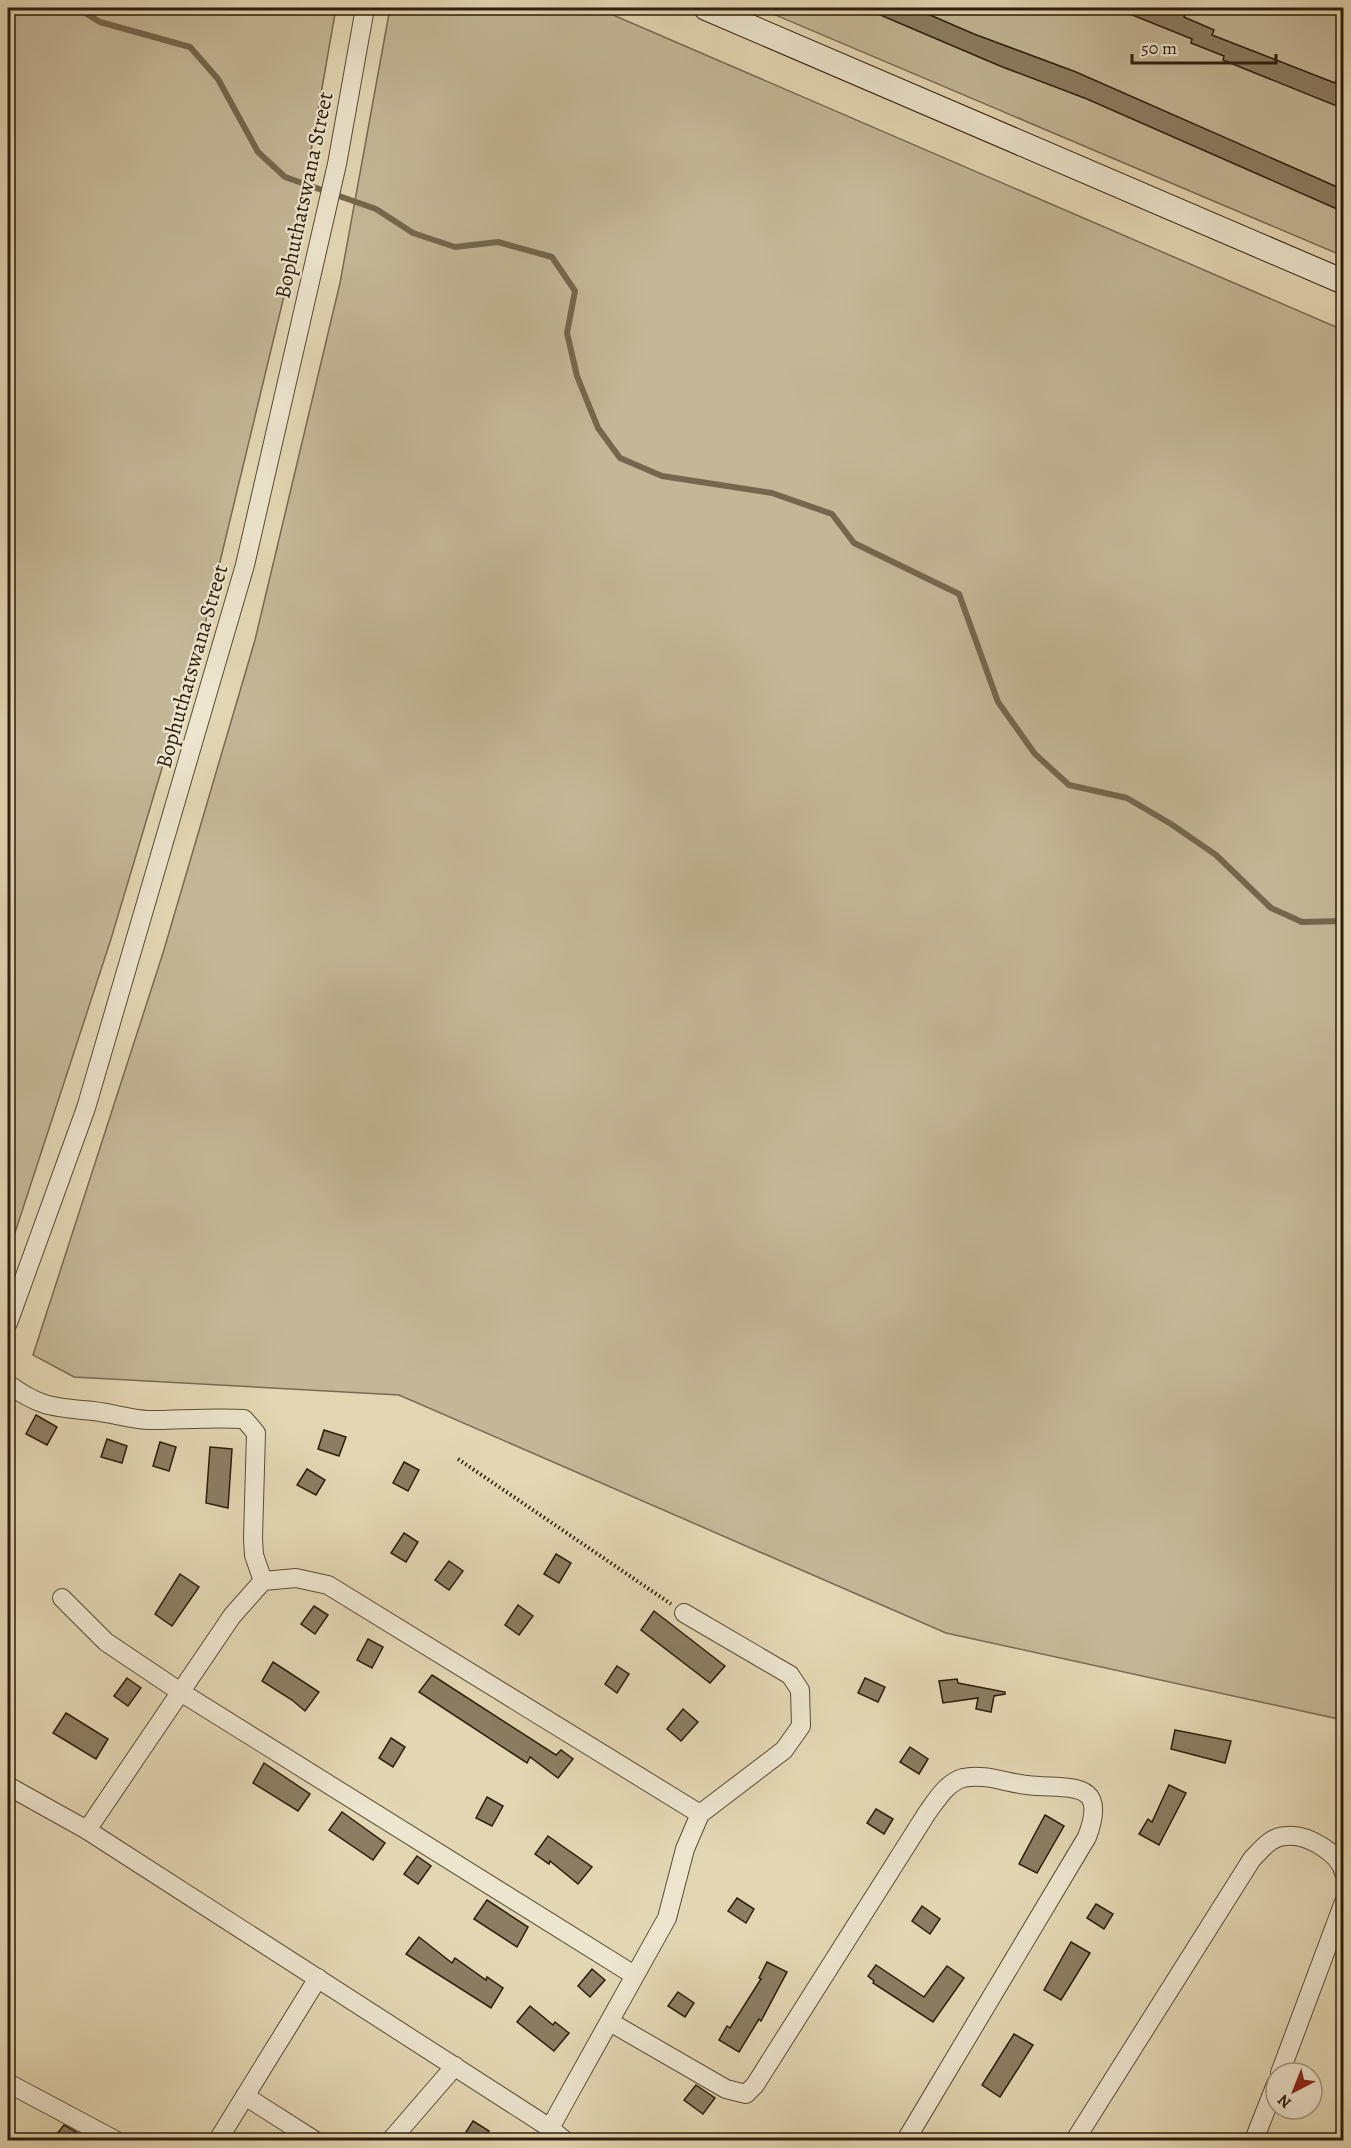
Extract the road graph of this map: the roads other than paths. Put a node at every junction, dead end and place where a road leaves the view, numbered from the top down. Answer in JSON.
{"nodes":[{"id":1,"x":364,"y":8,"type":"edge"},
{"id":2,"x":706,"y":8,"type":"edge"},
{"id":3,"x":1344,"y":282,"type":"edge"},
{"id":4,"x":8,"y":1323,"type":"edge"},
{"id":5,"x":8,"y":1384,"type":"edge"},
{"id":6,"x":263,"y":1581,"type":"junction"},
{"id":7,"x":62,"y":1598,"type":"dead end"},
{"id":8,"x":684,"y":1613,"type":"road end"},
{"id":9,"x":179,"y":1691,"type":"junction"},
{"id":10,"x":8,"y":1786,"type":"edge"},
{"id":11,"x":700,"y":1814,"type":"junction"},
{"id":12,"x":87,"y":1830,"type":"junction"},
{"id":13,"x":1344,"y":1873,"type":"edge"},
{"id":14,"x":1344,"y":1902,"type":"edge"},
{"id":15,"x":634,"y":1975,"type":"junction"},
{"id":16,"x":318,"y":1978,"type":"junction"},
{"id":17,"x":610,"y":2022,"type":"junction"},
{"id":18,"x":1284,"y":2061,"type":"edge"},
{"id":19,"x":455,"y":2066,"type":"junction"},
{"id":20,"x":8,"y":2083,"type":"edge"},
{"id":21,"x":245,"y":2096,"type":"junction"},
{"id":22,"x":1264,"y":2115,"type":"edge"},
{"id":23,"x":550,"y":2128,"type":"junction"},
{"id":24,"x":115,"y":2140,"type":"edge"},
{"id":25,"x":218,"y":2140,"type":"edge"},
{"id":26,"x":314,"y":2140,"type":"edge"},
{"id":27,"x":391,"y":2140,"type":"edge"},
{"id":28,"x":564,"y":2140,"type":"edge"},
{"id":29,"x":906,"y":2140,"type":"edge"},
{"id":30,"x":1078,"y":2140,"type":"edge"},
{"id":31,"x":1254,"y":2140,"type":"edge"}],
"edges":[{"from":1,"to":4,"type":"street","name":"Bophuthatswana Street"},
{"from":2,"to":3,"type":"street"},
{"from":5,"to":6,"type":"street"},
{"from":6,"to":9,"type":"street"},
{"from":6,"to":11,"type":"street"},
{"from":7,"to":9,"type":"street"},
{"from":8,"to":11,"type":"street"},
{"from":9,"to":12,"type":"street"},
{"from":9,"to":15,"type":"street"},
{"from":10,"to":12,"type":"street"},
{"from":11,"to":15,"type":"street"},
{"from":12,"to":16,"type":"street"},
{"from":13,"to":30,"type":"street"},
{"from":14,"to":18,"type":"street"},
{"from":15,"to":17,"type":"street"},
{"from":16,"to":19,"type":"street"},
{"from":16,"to":21,"type":"street"},
{"from":17,"to":23,"type":"street"},
{"from":17,"to":29,"type":"street"},
{"from":19,"to":23,"type":"street"},
{"from":19,"to":27,"type":"street"},
{"from":20,"to":24,"type":"street"},
{"from":21,"to":25,"type":"street"},
{"from":21,"to":26,"type":"street"},
{"from":22,"to":31,"type":"street"},
{"from":23,"to":28,"type":"street"}]}
